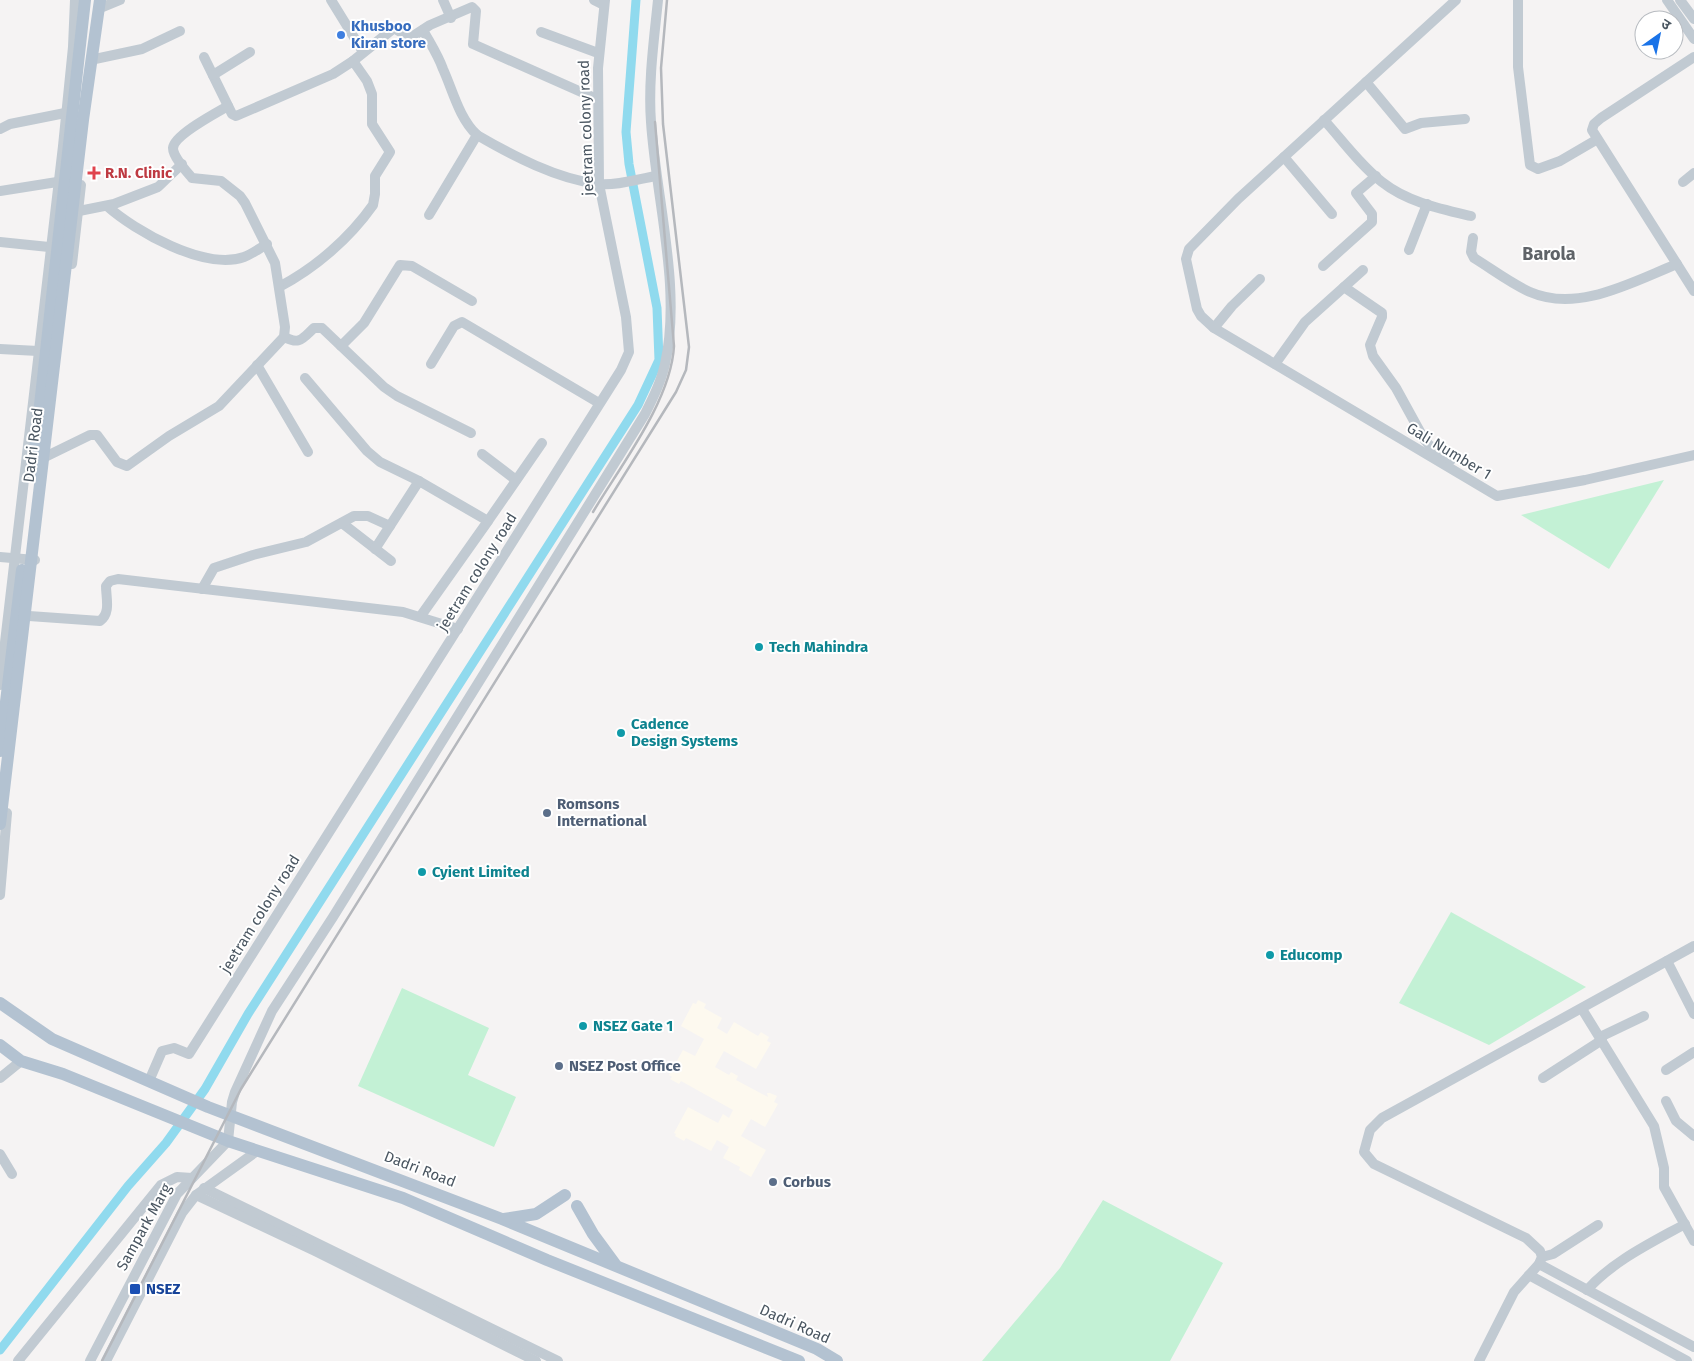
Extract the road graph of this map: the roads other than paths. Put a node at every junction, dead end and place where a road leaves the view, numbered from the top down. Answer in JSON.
{"nodes":[{"id":1,"x":75,"y":0,"type":"edge"},
{"id":2,"x":85,"y":0,"type":"edge"},
{"id":3,"x":120,"y":0,"type":"edge"},
{"id":4,"x":331,"y":0,"type":"edge"},
{"id":5,"x":443,"y":0,"type":"edge"},
{"id":6,"x":594,"y":0,"type":"edge"},
{"id":7,"x":658,"y":0,"type":"edge"},
{"id":8,"x":1456,"y":0,"type":"edge"},
{"id":9,"x":1518,"y":0,"type":"edge"},
{"id":10,"x":1667,"y":0,"type":"edge"},
{"id":11,"x":1680,"y":0,"type":"edge"},
{"id":12,"x":102,"y":2,"type":"edge"},
{"id":13,"x":605,"y":3,"type":"edge"},
{"id":14,"x":451,"y":18,"type":"junction"},
{"id":15,"x":1694,"y":19,"type":"edge"},
{"id":16,"x":423,"y":30,"type":"junction"},
{"id":17,"x":180,"y":31,"type":"dead end"},
{"id":18,"x":541,"y":32,"type":"dead end"},
{"id":19,"x":1694,"y":39,"type":"edge"},
{"id":20,"x":250,"y":52,"type":"dead end"},
{"id":21,"x":363,"y":52,"type":"junction"},
{"id":22,"x":598,"y":53,"type":"junction"},
{"id":23,"x":204,"y":57,"type":"dead end"},
{"id":24,"x":1694,"y":57,"type":"edge"},
{"id":25,"x":95,"y":59,"type":"junction"},
{"id":26,"x":353,"y":61,"type":"junction"},
{"id":27,"x":213,"y":75,"type":"junction"},
{"id":28,"x":1366,"y":82,"type":"junction"},
{"id":29,"x":598,"y":99,"type":"junction"},
{"id":30,"x":228,"y":106,"type":"junction"},
{"id":31,"x":65,"y":113,"type":"junction"},
{"id":32,"x":1465,"y":119,"type":"dead end"},
{"id":33,"x":1324,"y":120,"type":"junction"},
{"id":34,"x":0,"y":129,"type":"edge"},
{"id":35,"x":477,"y":135,"type":"junction"},
{"id":36,"x":1596,"y":140,"type":"junction"},
{"id":37,"x":1284,"y":157,"type":"junction"},
{"id":38,"x":182,"y":164,"type":"junction"},
{"id":39,"x":1694,"y":173,"type":"edge"},
{"id":40,"x":652,"y":176,"type":"junction"},
{"id":41,"x":1376,"y":176,"type":"junction"},
{"id":42,"x":57,"y":182,"type":"junction"},
{"id":43,"x":1683,"y":182,"type":"dead end"},
{"id":44,"x":599,"y":184,"type":"junction"},
{"id":45,"x":0,"y":191,"type":"edge"},
{"id":46,"x":55,"y":196,"type":"junction"},
{"id":47,"x":80,"y":198,"type":"junction"},
{"id":48,"x":1427,"y":204,"type":"junction"},
{"id":49,"x":107,"y":206,"type":"junction"},
{"id":50,"x":79,"y":211,"type":"junction"},
{"id":51,"x":1332,"y":214,"type":"dead end"},
{"id":52,"x":429,"y":215,"type":"dead end"},
{"id":53,"x":1471,"y":216,"type":"dead end"},
{"id":54,"x":1473,"y":238,"type":"dead end"},
{"id":55,"x":0,"y":242,"type":"edge"},
{"id":56,"x":267,"y":244,"type":"junction"},
{"id":57,"x":49,"y":247,"type":"junction"},
{"id":58,"x":1409,"y":250,"type":"dead end"},
{"id":59,"x":1677,"y":264,"type":"junction"},
{"id":60,"x":1323,"y":266,"type":"dead end"},
{"id":61,"x":1363,"y":270,"type":"dead end"},
{"id":62,"x":1260,"y":279,"type":"dead end"},
{"id":63,"x":278,"y":287,"type":"junction"},
{"id":64,"x":1344,"y":287,"type":"junction"},
{"id":65,"x":1694,"y":291,"type":"edge"},
{"id":66,"x":472,"y":301,"type":"dead end"},
{"id":67,"x":1214,"y":328,"type":"junction"},
{"id":68,"x":284,"y":337,"type":"junction"},
{"id":69,"x":341,"y":346,"type":"junction"},
{"id":70,"x":0,"y":349,"type":"edge"},
{"id":71,"x":38,"y":351,"type":"junction"},
{"id":72,"x":431,"y":364,"type":"dead end"},
{"id":73,"x":1274,"y":364,"type":"junction"},
{"id":74,"x":257,"y":365,"type":"junction"},
{"id":75,"x":304,"y":378,"type":"dead end"},
{"id":76,"x":599,"y":403,"type":"junction"},
{"id":77,"x":471,"y":432,"type":"dead end"},
{"id":78,"x":542,"y":443,"type":"dead end"},
{"id":79,"x":308,"y":452,"type":"dead end"},
{"id":80,"x":482,"y":454,"type":"dead end"},
{"id":81,"x":1694,"y":455,"type":"edge"},
{"id":82,"x":47,"y":456,"type":"junction"},
{"id":83,"x":1451,"y":460,"type":"dead end"},
{"id":84,"x":516,"y":480,"type":"junction"},
{"id":85,"x":419,"y":481,"type":"junction"},
{"id":86,"x":488,"y":520,"type":"junction"},
{"id":87,"x":342,"y":523,"type":"junction"},
{"id":88,"x":390,"y":526,"type":"junction"},
{"id":89,"x":375,"y":549,"type":"junction"},
{"id":90,"x":0,"y":556,"type":"edge"},
{"id":91,"x":15,"y":559,"type":"junction"},
{"id":92,"x":35,"y":560,"type":"junction"},
{"id":93,"x":391,"y":561,"type":"dead end"},
{"id":94,"x":202,"y":588,"type":"junction"},
{"id":95,"x":29,"y":616,"type":"junction"},
{"id":96,"x":420,"y":618,"type":"junction"},
{"id":97,"x":458,"y":629,"type":"junction"},
{"id":98,"x":0,"y":685,"type":"edge"},
{"id":99,"x":0,"y":690,"type":"edge"},
{"id":100,"x":19,"y":691,"type":"junction"},
{"id":101,"x":0,"y":708,"type":"edge"},
{"id":102,"x":16,"y":710,"type":"junction"},
{"id":103,"x":0,"y":751,"type":"edge"},
{"id":104,"x":0,"y":824,"type":"edge"},
{"id":105,"x":0,"y":895,"type":"edge"},
{"id":106,"x":1694,"y":946,"type":"edge"},
{"id":107,"x":1667,"y":961,"type":"junction"},
{"id":108,"x":0,"y":995,"type":"edge"},
{"id":109,"x":0,"y":1003,"type":"edge"},
{"id":110,"x":1582,"y":1009,"type":"junction"},
{"id":111,"x":12,"y":1010,"type":"junction"},
{"id":112,"x":1694,"y":1014,"type":"edge"},
{"id":113,"x":1644,"y":1016,"type":"dead end"},
{"id":114,"x":1601,"y":1038,"type":"junction"},
{"id":115,"x":0,"y":1045,"type":"edge"},
{"id":116,"x":1694,"y":1052,"type":"edge"},
{"id":117,"x":21,"y":1061,"type":"junction"},
{"id":118,"x":1666,"y":1070,"type":"dead end"},
{"id":119,"x":0,"y":1078,"type":"edge"},
{"id":120,"x":1543,"y":1078,"type":"dead end"},
{"id":121,"x":149,"y":1081,"type":"junction"},
{"id":122,"x":1666,"y":1101,"type":"dead end"},
{"id":123,"x":231,"y":1116,"type":"junction"},
{"id":124,"x":1694,"y":1136,"type":"edge"},
{"id":125,"x":228,"y":1141,"type":"junction"},
{"id":126,"x":257,"y":1151,"type":"junction"},
{"id":127,"x":0,"y":1154,"type":"edge"},
{"id":128,"x":12,"y":1174,"type":"dead end"},
{"id":129,"x":192,"y":1178,"type":"junction"},
{"id":130,"x":200,"y":1191,"type":"junction"},
{"id":131,"x":565,"y":1195,"type":"dead end"},
{"id":132,"x":577,"y":1206,"type":"dead end"},
{"id":133,"x":502,"y":1219,"type":"junction"},
{"id":134,"x":1684,"y":1224,"type":"junction"},
{"id":135,"x":1598,"y":1225,"type":"dead end"},
{"id":136,"x":1694,"y":1241,"type":"edge"},
{"id":137,"x":1540,"y":1260,"type":"junction"},
{"id":138,"x":618,"y":1267,"type":"junction"},
{"id":139,"x":1529,"y":1275,"type":"junction"},
{"id":140,"x":1587,"y":1290,"type":"junction"},
{"id":141,"x":1693,"y":1345,"type":"edge"},
{"id":142,"x":795,"y":1360,"type":"edge"},
{"id":143,"x":1684,"y":1360,"type":"edge"},
{"id":144,"x":18,"y":1361,"type":"edge"},
{"id":145,"x":90,"y":1361,"type":"edge"},
{"id":146,"x":106,"y":1361,"type":"edge"},
{"id":147,"x":536,"y":1361,"type":"edge"},
{"id":148,"x":558,"y":1361,"type":"edge"},
{"id":149,"x":837,"y":1361,"type":"edge"},
{"id":150,"x":1479,"y":1361,"type":"edge"}],
"edges":[{"from":1,"to":31,"type":"street","name":"Dadri Road"},
{"from":2,"to":103,"type":"main road","bridge":true},
{"from":3,"to":12,"type":"street"},
{"from":4,"to":21,"type":"street"},
{"from":5,"to":14,"type":"street"},
{"from":6,"to":13,"type":"street"},
{"from":7,"to":40,"type":"street"},
{"from":8,"to":28,"type":"street"},
{"from":9,"to":36,"type":"street"},
{"from":10,"to":19,"type":"street"},
{"from":11,"to":15,"type":"street"},
{"from":12,"to":25,"type":"street","name":"Dadri Road"},
{"from":12,"to":104,"type":"main road","bridge":true},
{"from":13,"to":22,"type":"street","name":"jeetram colony road"},
{"from":14,"to":16,"type":"street"},
{"from":14,"to":29,"type":"street"},
{"from":16,"to":21,"type":"street"},
{"from":16,"to":35,"type":"street"},
{"from":17,"to":25,"type":"street"},
{"from":18,"to":22,"type":"street"},
{"from":20,"to":27,"type":"street"},
{"from":21,"to":26,"type":"street"},
{"from":22,"to":29,"type":"street","name":"jeetram colony road"},
{"from":23,"to":27,"type":"street"},
{"from":24,"to":36,"type":"street"},
{"from":25,"to":47,"type":"street","name":"Dadri Road"},
{"from":26,"to":30,"type":"street"},
{"from":26,"to":63,"type":"street"},
{"from":27,"to":30,"type":"street"},
{"from":28,"to":32,"type":"street"},
{"from":28,"to":33,"type":"street"},
{"from":29,"to":44,"type":"street","name":"jeetram colony road"},
{"from":30,"to":38,"type":"street"},
{"from":31,"to":34,"type":"street"},
{"from":31,"to":42,"type":"street","name":"Dadri Road"},
{"from":33,"to":37,"type":"street"},
{"from":33,"to":41,"type":"street"},
{"from":35,"to":44,"type":"street"},
{"from":35,"to":52,"type":"street"},
{"from":36,"to":59,"type":"street"},
{"from":37,"to":51,"type":"street"},
{"from":37,"to":67,"type":"street","name":"Gali Number 1"},
{"from":38,"to":49,"type":"street"},
{"from":38,"to":56,"type":"street"},
{"from":39,"to":43,"type":"street"},
{"from":40,"to":44,"type":"street"},
{"from":40,"to":123,"type":"street"},
{"from":41,"to":48,"type":"street"},
{"from":41,"to":60,"type":"street"},
{"from":42,"to":45,"type":"street"},
{"from":42,"to":46,"type":"street","name":"Dadri Road"},
{"from":44,"to":76,"type":"street","name":"jeetram colony road"},
{"from":46,"to":47,"type":"street"},
{"from":46,"to":57,"type":"street","name":"Dadri Road"},
{"from":47,"to":50,"type":"street","name":"Dadri Road"},
{"from":48,"to":53,"type":"street"},
{"from":48,"to":58,"type":"street"},
{"from":49,"to":50,"type":"street"},
{"from":49,"to":56,"type":"street"},
{"from":50,"to":82,"type":"street","name":"Dadri Road"},
{"from":54,"to":59,"type":"street"},
{"from":55,"to":57,"type":"street"},
{"from":56,"to":63,"type":"street"},
{"from":57,"to":71,"type":"street","name":"Dadri Road"},
{"from":59,"to":65,"type":"street"},
{"from":61,"to":64,"type":"street"},
{"from":62,"to":67,"type":"street"},
{"from":63,"to":68,"type":"street"},
{"from":64,"to":73,"type":"street"},
{"from":64,"to":83,"type":"street"},
{"from":66,"to":69,"type":"street"},
{"from":67,"to":73,"type":"street","name":"Gali Number 1"},
{"from":68,"to":69,"type":"street"},
{"from":68,"to":74,"type":"street"},
{"from":69,"to":77,"type":"street"},
{"from":70,"to":71,"type":"street"},
{"from":71,"to":91,"type":"street","name":"Dadri Road"},
{"from":72,"to":76,"type":"street"},
{"from":73,"to":81,"type":"street","name":"Gali Number 1"},
{"from":74,"to":79,"type":"street"},
{"from":74,"to":82,"type":"street"},
{"from":75,"to":85,"type":"street"},
{"from":76,"to":97,"type":"street","name":"jeetram colony road"},
{"from":78,"to":84,"type":"street"},
{"from":80,"to":84,"type":"street"},
{"from":82,"to":92,"type":"street","name":"Dadri Road"},
{"from":84,"to":86,"type":"street"},
{"from":85,"to":86,"type":"street"},
{"from":85,"to":88,"type":"street"},
{"from":86,"to":96,"type":"street"},
{"from":87,"to":88,"type":"street"},
{"from":87,"to":89,"type":"street"},
{"from":87,"to":94,"type":"street"},
{"from":88,"to":89,"type":"street"},
{"from":89,"to":93,"type":"street"},
{"from":90,"to":91,"type":"street"},
{"from":91,"to":92,"type":"street"},
{"from":91,"to":98,"type":"street","name":"Dadri Road"},
{"from":92,"to":95,"type":"street","name":"Dadri Road"},
{"from":94,"to":95,"type":"street"},
{"from":94,"to":96,"type":"street"},
{"from":95,"to":100,"type":"street","name":"Dadri Road"},
{"from":96,"to":97,"type":"street"},
{"from":97,"to":121,"type":"street","name":"jeetram colony road"},
{"from":99,"to":100,"type":"main road"},
{"from":100,"to":102,"type":"street","name":"Dadri Road"},
{"from":101,"to":102,"type":"main road"},
{"from":102,"to":105,"type":"street","name":"Dadri Road"},
{"from":106,"to":107,"type":"street"},
{"from":107,"to":110,"type":"street"},
{"from":107,"to":112,"type":"street"},
{"from":108,"to":111,"type":"street","name":"Dadri Road"},
{"from":109,"to":111,"type":"main road"},
{"from":110,"to":114,"type":"street"},
{"from":110,"to":137,"type":"street"},
{"from":111,"to":121,"type":"main road","name":"Dadri Road"},
{"from":113,"to":114,"type":"street"},
{"from":114,"to":120,"type":"street"},
{"from":114,"to":134,"type":"street"},
{"from":115,"to":117,"type":"main road"},
{"from":116,"to":118,"type":"street"},
{"from":117,"to":119,"type":"street"},
{"from":117,"to":125,"type":"main road"},
{"from":121,"to":123,"type":"main road","name":"Dadri Road"},
{"from":122,"to":124,"type":"street"},
{"from":123,"to":125,"type":"street"},
{"from":123,"to":133,"type":"main road","name":"Dadri Road"},
{"from":125,"to":126,"type":"main road"},
{"from":125,"to":129,"type":"street","name":"Sampark Marg"},
{"from":126,"to":130,"type":"street","name":"Sampark Marg"},
{"from":126,"to":142,"type":"main road"},
{"from":127,"to":128,"type":"street"},
{"from":129,"to":144,"type":"street"},
{"from":129,"to":145,"type":"street","name":"Sampark Marg"},
{"from":130,"to":146,"type":"street","name":"Sampark Marg"},
{"from":130,"to":147,"type":"street"},
{"from":130,"to":148,"type":"street"},
{"from":131,"to":133,"type":"main road"},
{"from":132,"to":138,"type":"main road"},
{"from":133,"to":138,"type":"main road","name":"Dadri Road"},
{"from":134,"to":136,"type":"street"},
{"from":134,"to":140,"type":"street"},
{"from":135,"to":137,"type":"street"},
{"from":137,"to":139,"type":"street"},
{"from":137,"to":140,"type":"street"},
{"from":138,"to":149,"type":"main road","name":"Dadri Road"},
{"from":139,"to":143,"type":"street"},
{"from":139,"to":150,"type":"street"},
{"from":140,"to":141,"type":"street"},
{"from":141,"to":143,"type":"street"}]}
